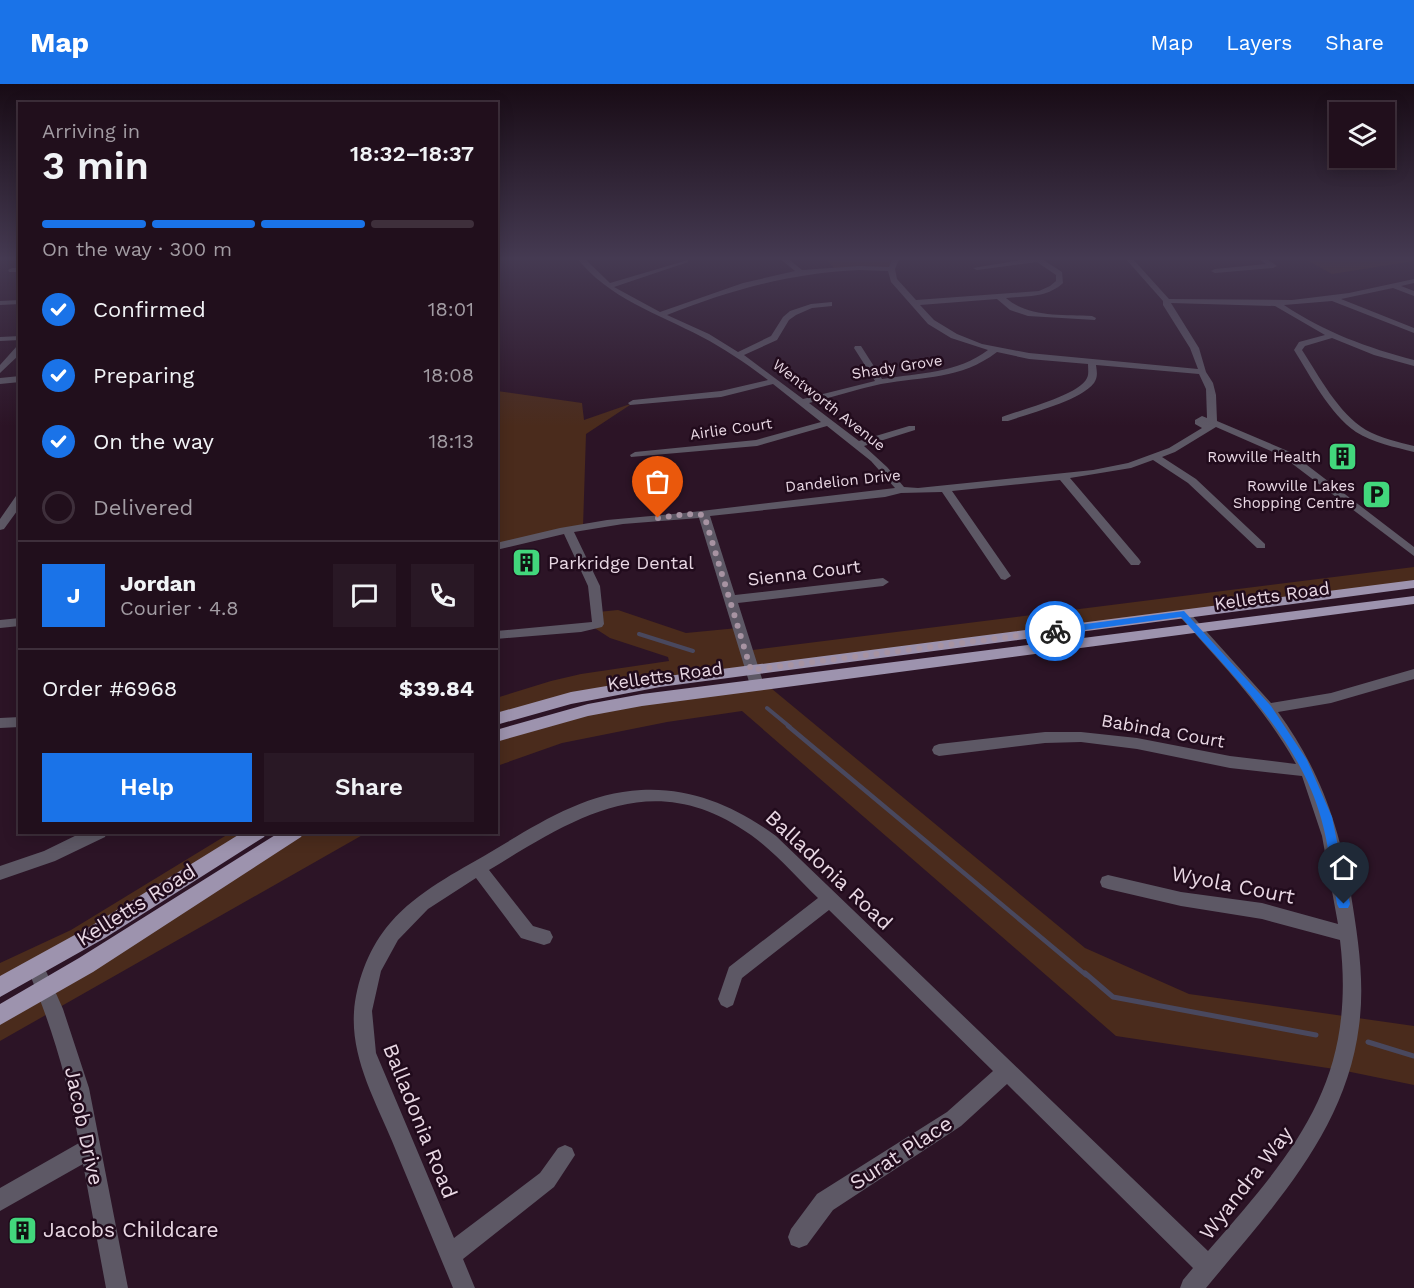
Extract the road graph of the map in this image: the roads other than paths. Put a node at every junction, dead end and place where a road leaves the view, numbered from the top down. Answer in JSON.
{"nodes":[{"id":1,"x":793,"y":313,"type":"edge"},
{"id":2,"x":922,"y":313,"type":"edge"},
{"id":3,"x":1026,"y":313,"type":"edge"},
{"id":4,"x":1172,"y":313,"type":"edge"},
{"id":5,"x":1291,"y":313,"type":"edge"},
{"id":6,"x":1369,"y":313,"type":"edge"},
{"id":7,"x":661,"y":314,"type":"edge"},
{"id":8,"x":1092,"y":318,"type":"dead end"},
{"id":9,"x":1414,"y":331,"type":"edge"},
{"id":10,"x":1332,"y":336,"type":"junction"},
{"id":11,"x":18,"y":338,"type":"edge"},
{"id":12,"x":0,"y":339,"type":"edge"},
{"id":13,"x":858,"y":348,"type":"dead end"},
{"id":14,"x":18,"y":350,"type":"edge"},
{"id":15,"x":994,"y":350,"type":"junction"},
{"id":16,"x":738,"y":355,"type":"junction"},
{"id":17,"x":1092,"y":362,"type":"junction"},
{"id":18,"x":1414,"y":363,"type":"edge"},
{"id":19,"x":0,"y":370,"type":"edge"},
{"id":20,"x":1202,"y":372,"type":"junction"},
{"id":21,"x":18,"y":380,"type":"edge"},
{"id":22,"x":0,"y":381,"type":"edge"},
{"id":23,"x":774,"y":381,"type":"junction"},
{"id":24,"x":880,"y":382,"type":"junction"},
{"id":25,"x":801,"y":402,"type":"junction"},
{"id":26,"x":633,"y":403,"type":"dead end"},
{"id":27,"x":1005,"y":419,"type":"dead end"},
{"id":28,"x":828,"y":423,"type":"junction"},
{"id":29,"x":1208,"y":424,"type":"junction"},
{"id":30,"x":912,"y":428,"type":"dead end"},
{"id":31,"x":857,"y":445,"type":"junction"},
{"id":32,"x":1414,"y":449,"type":"edge"},
{"id":33,"x":635,"y":455,"type":"dead end"},
{"id":34,"x":1156,"y":458,"type":"junction"},
{"id":35,"x":1062,"y":476,"type":"junction"},
{"id":36,"x":945,"y":488,"type":"junction"},
{"id":37,"x":901,"y":490,"type":"junction"},
{"id":38,"x":18,"y":501,"type":"edge"},
{"id":39,"x":704,"y":515,"type":"junction"},
{"id":40,"x":0,"y":527,"type":"edge"},
{"id":41,"x":568,"y":530,"type":"junction"},
{"id":42,"x":1399,"y":543,"type":"junction"},
{"id":43,"x":1261,"y":546,"type":"dead end"},
{"id":44,"x":498,"y":547,"type":"edge"},
{"id":45,"x":1414,"y":553,"type":"edge"},
{"id":46,"x":1414,"y":558,"type":"edge"},
{"id":47,"x":1136,"y":562,"type":"dead end"},
{"id":48,"x":1005,"y":576,"type":"dead end"},
{"id":49,"x":883,"y":582,"type":"dead end"},
{"id":50,"x":1414,"y":584,"type":"edge"},
{"id":51,"x":730,"y":600,"type":"junction"},
{"id":52,"x":1414,"y":600,"type":"edge"},
{"id":53,"x":1184,"y":614,"type":"junction"},
{"id":54,"x":18,"y":622,"type":"edge"},
{"id":55,"x":0,"y":624,"type":"edge"},
{"id":56,"x":1197,"y":629,"type":"junction"},
{"id":57,"x":498,"y":635,"type":"edge"},
{"id":58,"x":751,"y":670,"type":"junction"},
{"id":59,"x":1414,"y":674,"type":"edge"},
{"id":60,"x":757,"y":685,"type":"junction"},
{"id":61,"x":1267,"y":709,"type":"junction"},
{"id":62,"x":498,"y":717,"type":"edge"},
{"id":63,"x":18,"y":722,"type":"edge"},
{"id":64,"x":0,"y":723,"type":"edge"},
{"id":65,"x":498,"y":735,"type":"edge"},
{"id":66,"x":939,"y":750,"type":"dead end"},
{"id":67,"x":1308,"y":771,"type":"junction"},
{"id":68,"x":95,"y":834,"type":"edge"},
{"id":69,"x":255,"y":834,"type":"edge"},
{"id":70,"x":292,"y":834,"type":"edge"},
{"id":71,"x":478,"y":868,"type":"junction"},
{"id":72,"x":0,"y":873,"type":"edge"},
{"id":73,"x":1108,"y":882,"type":"dead end"},
{"id":74,"x":830,"y":899,"type":"junction"},
{"id":75,"x":1349,"y":934,"type":"junction"},
{"id":76,"x":544,"y":937,"type":"dead end"},
{"id":77,"x":36,"y":968,"type":"junction"},
{"id":78,"x":0,"y":987,"type":"edge"},
{"id":79,"x":45,"y":989,"type":"junction"},
{"id":80,"x":727,"y":999,"type":"dead end"},
{"id":81,"x":0,"y":1015,"type":"edge"},
{"id":82,"x":1006,"y":1072,"type":"junction"},
{"id":83,"x":89,"y":1149,"type":"junction"},
{"id":84,"x":565,"y":1155,"type":"dead end"},
{"id":85,"x":0,"y":1200,"type":"edge"},
{"id":86,"x":799,"y":1237,"type":"dead end"},
{"id":87,"x":451,"y":1254,"type":"junction"},
{"id":88,"x":1208,"y":1267,"type":"junction"},
{"id":89,"x":117,"y":1288,"type":"edge"},
{"id":90,"x":464,"y":1288,"type":"edge"},
{"id":91,"x":1191,"y":1288,"type":"edge"}],
"edges":[{"from":1,"to":16,"type":"street"},
{"from":2,"to":15,"type":"street"},
{"from":3,"to":8,"type":"street"},
{"from":4,"to":20,"type":"street"},
{"from":5,"to":10,"type":"street"},
{"from":6,"to":9,"type":"street"},
{"from":7,"to":16,"type":"street","name":"Wentworth Avenue"},
{"from":10,"to":18,"type":"street"},
{"from":10,"to":32,"type":"street"},
{"from":11,"to":12,"type":"street"},
{"from":13,"to":24,"type":"street"},
{"from":14,"to":19,"type":"street"},
{"from":15,"to":17,"type":"street"},
{"from":15,"to":24,"type":"street","name":"Shady Grove"},
{"from":16,"to":23,"type":"street","name":"Wentworth Avenue"},
{"from":17,"to":20,"type":"street"},
{"from":17,"to":27,"type":"street"},
{"from":20,"to":29,"type":"street"},
{"from":21,"to":22,"type":"street"},
{"from":23,"to":25,"type":"street","name":"Wentworth Avenue"},
{"from":23,"to":26,"type":"street"},
{"from":24,"to":25,"type":"street","name":"Shady Grove"},
{"from":25,"to":28,"type":"street","name":"Wentworth Avenue"},
{"from":28,"to":31,"type":"street","name":"Wentworth Avenue"},
{"from":28,"to":33,"type":"street","name":"Airlie Court"},
{"from":29,"to":34,"type":"street","name":"Dandelion Drive"},
{"from":29,"to":42,"type":"street"},
{"from":30,"to":31,"type":"street"},
{"from":31,"to":37,"type":"street","name":"Wentworth Avenue"},
{"from":34,"to":35,"type":"street","name":"Dandelion Drive"},
{"from":34,"to":43,"type":"street"},
{"from":35,"to":36,"type":"street","name":"Dandelion Drive"},
{"from":35,"to":47,"type":"street"},
{"from":36,"to":37,"type":"street","name":"Dandelion Drive"},
{"from":36,"to":48,"type":"street"},
{"from":37,"to":39,"type":"street","name":"Dandelion Drive"},
{"from":38,"to":40,"type":"street"},
{"from":39,"to":41,"type":"street","name":"Dandelion Drive"},
{"from":39,"to":51,"type":"street"},
{"from":41,"to":44,"type":"street","name":"Dandelion Drive"},
{"from":41,"to":57,"type":"street"},
{"from":42,"to":45,"type":"street"},
{"from":42,"to":46,"type":"street"},
{"from":49,"to":51,"type":"street","name":"Sienna Court"},
{"from":50,"to":53,"type":"main road","name":"Kelletts Road"},
{"from":51,"to":58,"type":"street"},
{"from":52,"to":56,"type":"main road","name":"Kelletts Road"},
{"from":53,"to":56,"type":"street","name":"Wyandra Way"},
{"from":53,"to":58,"type":"main road","name":"Kelletts Road"},
{"from":54,"to":55,"type":"street"},
{"from":56,"to":60,"type":"main road","name":"Kelletts Road"},
{"from":56,"to":61,"type":"street","name":"Wyandra Way"},
{"from":58,"to":60,"type":"street"},
{"from":58,"to":62,"type":"main road","name":"Kelletts Road"},
{"from":59,"to":61,"type":"street"},
{"from":60,"to":65,"type":"main road","name":"Kelletts Road"},
{"from":61,"to":67,"type":"street","name":"Wyandra Way"},
{"from":63,"to":64,"type":"street"},
{"from":66,"to":67,"type":"street","name":"Babinda Court"},
{"from":67,"to":75,"type":"street","name":"Wyandra Way"},
{"from":68,"to":72,"type":"street"},
{"from":69,"to":77,"type":"main road","name":"Kelletts Road"},
{"from":70,"to":79,"type":"main road","name":"Kelletts Road"},
{"from":71,"to":74,"type":"street","name":"Balladonia Road"},
{"from":71,"to":76,"type":"street"},
{"from":71,"to":87,"type":"street","name":"Balladonia Road"},
{"from":73,"to":75,"type":"street","name":"Wyola Court"},
{"from":74,"to":80,"type":"street"},
{"from":74,"to":82,"type":"street","name":"Balladonia Road"},
{"from":75,"to":88,"type":"street","name":"Wyandra Way"},
{"from":77,"to":78,"type":"main road","name":"Kelletts Road"},
{"from":77,"to":79,"type":"street","name":"Jacob Drive"},
{"from":79,"to":81,"type":"main road","name":"Kelletts Road"},
{"from":79,"to":83,"type":"street","name":"Jacob Drive"},
{"from":82,"to":86,"type":"street","name":"Surat Place"},
{"from":82,"to":88,"type":"street","name":"Balladonia Road"},
{"from":83,"to":85,"type":"street"},
{"from":83,"to":89,"type":"street","name":"Jacob Drive"},
{"from":84,"to":87,"type":"street"},
{"from":87,"to":90,"type":"street","name":"Balladonia Road"},
{"from":88,"to":91,"type":"street","name":"Wyandra Way"}]}
